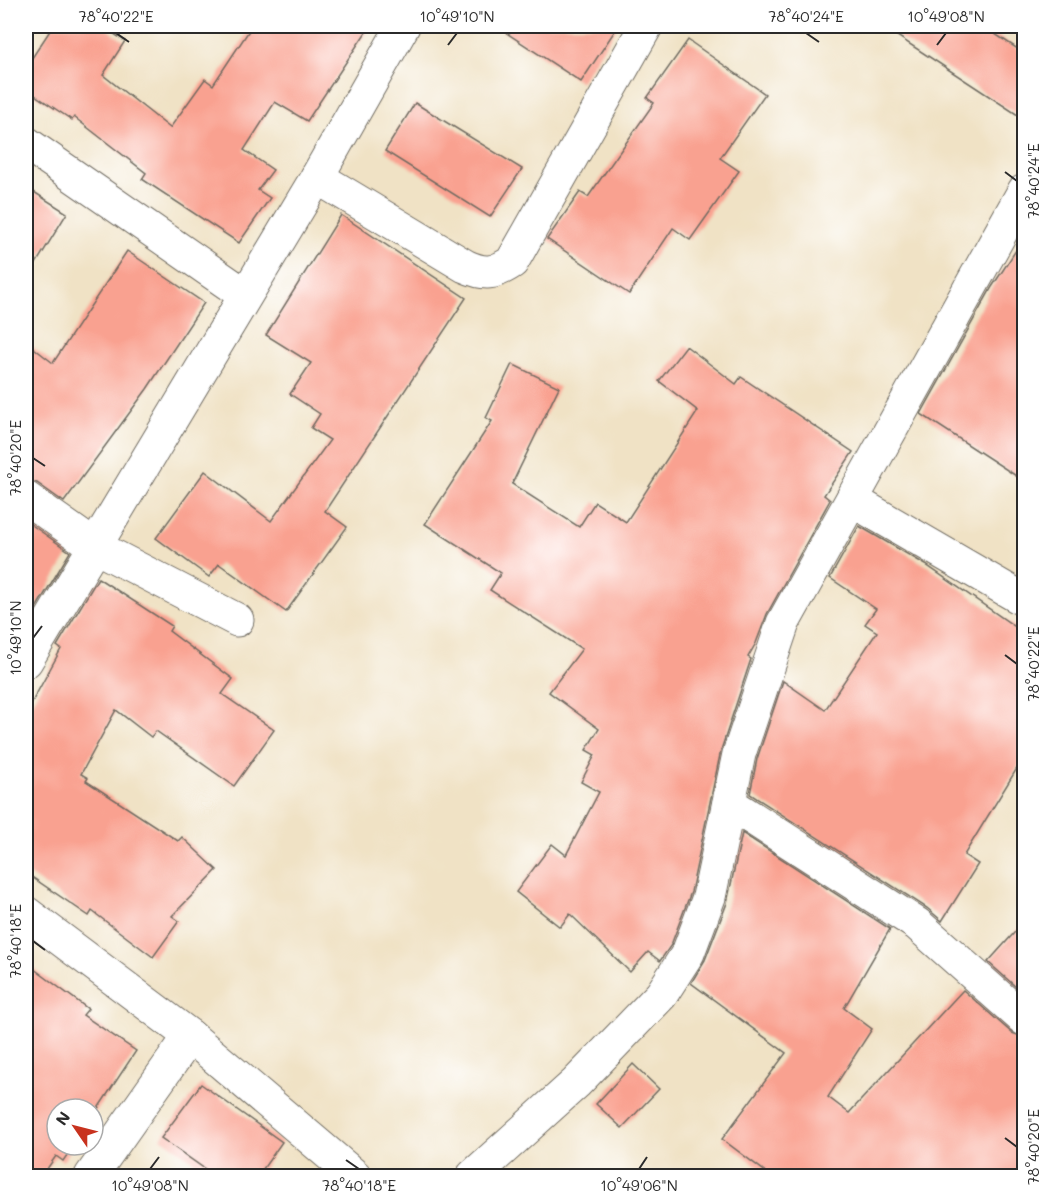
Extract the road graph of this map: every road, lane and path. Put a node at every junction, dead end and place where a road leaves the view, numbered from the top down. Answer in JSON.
{"nodes":[{"id":1,"x":403,"y":26,"type":"edge"},
{"id":2,"x":646,"y":26,"type":"edge"},
{"id":3,"x":26,"y":143,"type":"edge"},
{"id":4,"x":316,"y":177,"type":"junction"},
{"id":5,"x":1024,"y":191,"type":"edge"},
{"id":6,"x":245,"y":296,"type":"junction"},
{"id":7,"x":26,"y":498,"type":"edge"},
{"id":8,"x":852,"y":500,"type":"junction"},
{"id":9,"x":94,"y":546,"type":"junction"},
{"id":10,"x":1024,"y":600,"type":"edge"},
{"id":11,"x":237,"y":620,"type":"dead end"},
{"id":12,"x":26,"y":661,"type":"edge"},
{"id":13,"x":729,"y":802,"type":"junction"},
{"id":14,"x":26,"y":913,"type":"edge"},
{"id":15,"x":1024,"y":1019,"type":"edge"},
{"id":16,"x":190,"y":1036,"type":"junction"},
{"id":17,"x":91,"y":1176,"type":"edge"},
{"id":18,"x":355,"y":1176,"type":"edge"},
{"id":19,"x":473,"y":1176,"type":"edge"}],
"edges":[{"from":1,"to":4,"type":"street"},
{"from":2,"to":4,"type":"street"},
{"from":3,"to":6,"type":"street"},
{"from":4,"to":6,"type":"street"},
{"from":5,"to":8,"type":"street"},
{"from":6,"to":9,"type":"street"},
{"from":7,"to":9,"type":"street"},
{"from":8,"to":10,"type":"street"},
{"from":8,"to":13,"type":"street"},
{"from":9,"to":11,"type":"street"},
{"from":9,"to":12,"type":"street"},
{"from":13,"to":15,"type":"street"},
{"from":13,"to":19,"type":"street"},
{"from":14,"to":16,"type":"street"},
{"from":16,"to":17,"type":"street"},
{"from":16,"to":18,"type":"street"}]}
